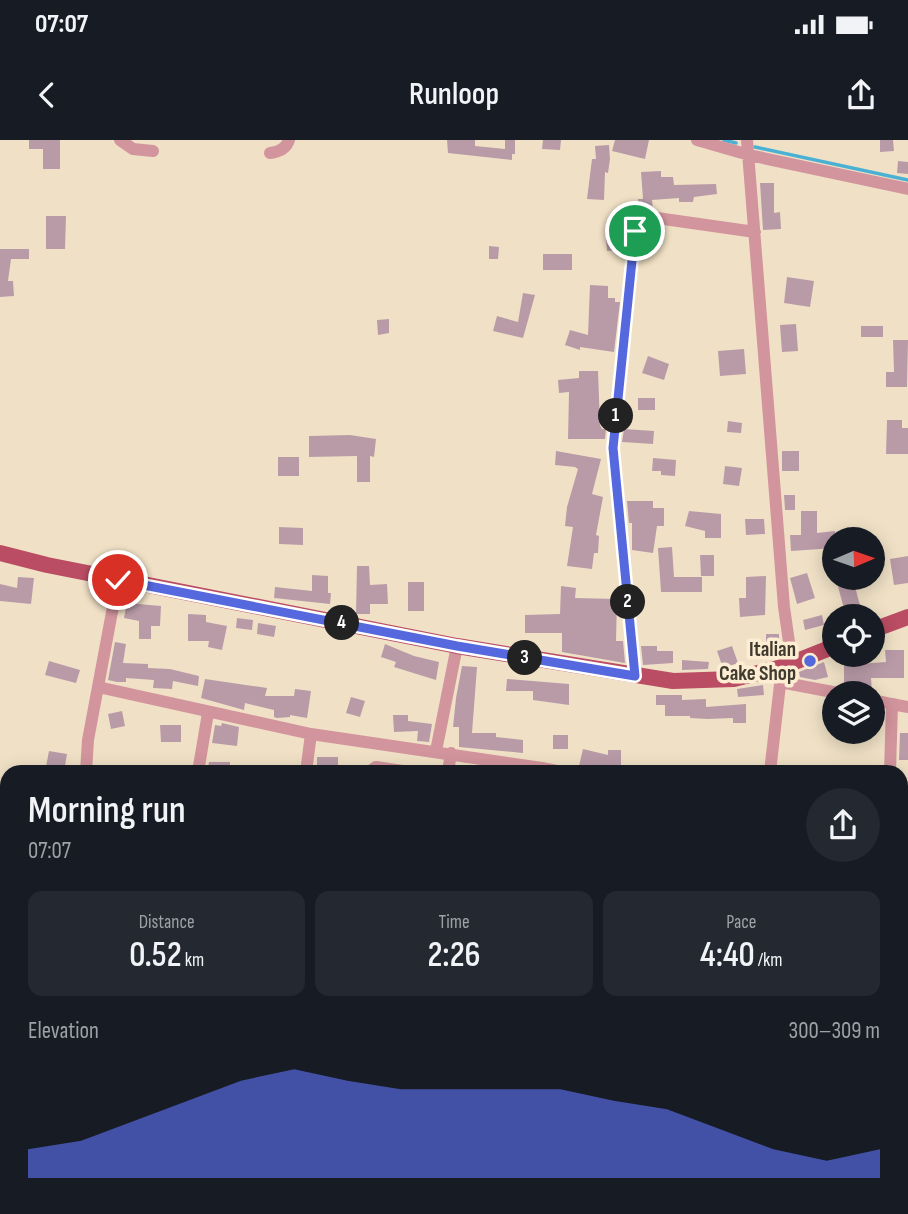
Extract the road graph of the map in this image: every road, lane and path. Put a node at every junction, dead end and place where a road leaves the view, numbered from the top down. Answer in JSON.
{"nodes":[{"id":1,"x":120,"y":140,"type":"edge"},
{"id":2,"x":289,"y":140,"type":"edge"},
{"id":3,"x":697,"y":140,"type":"edge"},
{"id":4,"x":747,"y":140,"type":"edge"},
{"id":5,"x":737,"y":145,"type":"edge"},
{"id":6,"x":153,"y":151,"type":"dead end"},
{"id":7,"x":270,"y":153,"type":"dead end"},
{"id":8,"x":749,"y":155,"type":"junction"},
{"id":9,"x":908,"y":189,"type":"edge"},
{"id":10,"x":755,"y":232,"type":"junction"},
{"id":11,"x":0,"y":553,"type":"edge"},
{"id":12,"x":118,"y":580,"type":"junction"},
{"id":13,"x":908,"y":617,"type":"edge"},
{"id":14,"x":885,"y":626,"type":"edge"},
{"id":15,"x":457,"y":646,"type":"junction"},
{"id":16,"x":822,"y":652,"type":"edge"},
{"id":17,"x":785,"y":671,"type":"junction"},
{"id":18,"x":635,"y":676,"type":"junction"},
{"id":19,"x":822,"y":686,"type":"edge"},
{"id":20,"x":98,"y":687,"type":"junction"},
{"id":21,"x":885,"y":703,"type":"edge"},
{"id":22,"x":892,"y":704,"type":"junction"},
{"id":23,"x":908,"y":707,"type":"edge"},
{"id":24,"x":208,"y":713,"type":"junction"},
{"id":25,"x":311,"y":734,"type":"junction"},
{"id":26,"x":436,"y":751,"type":"junction"},
{"id":27,"x":451,"y":753,"type":"junction"},
{"id":28,"x":87,"y":765,"type":"edge"},
{"id":29,"x":199,"y":765,"type":"edge"},
{"id":30,"x":307,"y":765,"type":"edge"},
{"id":31,"x":449,"y":765,"type":"edge"},
{"id":32,"x":515,"y":765,"type":"edge"},
{"id":33,"x":771,"y":765,"type":"edge"},
{"id":34,"x":890,"y":765,"type":"edge"}],
"edges":[{"from":1,"to":6,"type":"street"},
{"from":2,"to":7,"type":"street"},
{"from":3,"to":5,"type":"street"},
{"from":4,"to":8,"type":"street"},
{"from":5,"to":8,"type":"street"},
{"from":8,"to":9,"type":"street"},
{"from":8,"to":10,"type":"street"},
{"from":10,"to":17,"type":"street"},
{"from":10,"to":18,"type":"street"},
{"from":11,"to":12,"type":"main road"},
{"from":12,"to":15,"type":"main road"},
{"from":12,"to":20,"type":"street"},
{"from":13,"to":14,"type":"main road"},
{"from":15,"to":18,"type":"main road"},
{"from":15,"to":26,"type":"street"},
{"from":16,"to":17,"type":"main road"},
{"from":17,"to":18,"type":"main road"},
{"from":17,"to":19,"type":"street"},
{"from":17,"to":33,"type":"street"},
{"from":20,"to":24,"type":"street"},
{"from":20,"to":28,"type":"street"},
{"from":21,"to":22,"type":"street"},
{"from":22,"to":23,"type":"street"},
{"from":22,"to":34,"type":"street"},
{"from":24,"to":25,"type":"street"},
{"from":24,"to":29,"type":"street"},
{"from":25,"to":26,"type":"street"},
{"from":25,"to":30,"type":"street"},
{"from":26,"to":27,"type":"street"},
{"from":27,"to":31,"type":"street"},
{"from":27,"to":32,"type":"street"}]}
